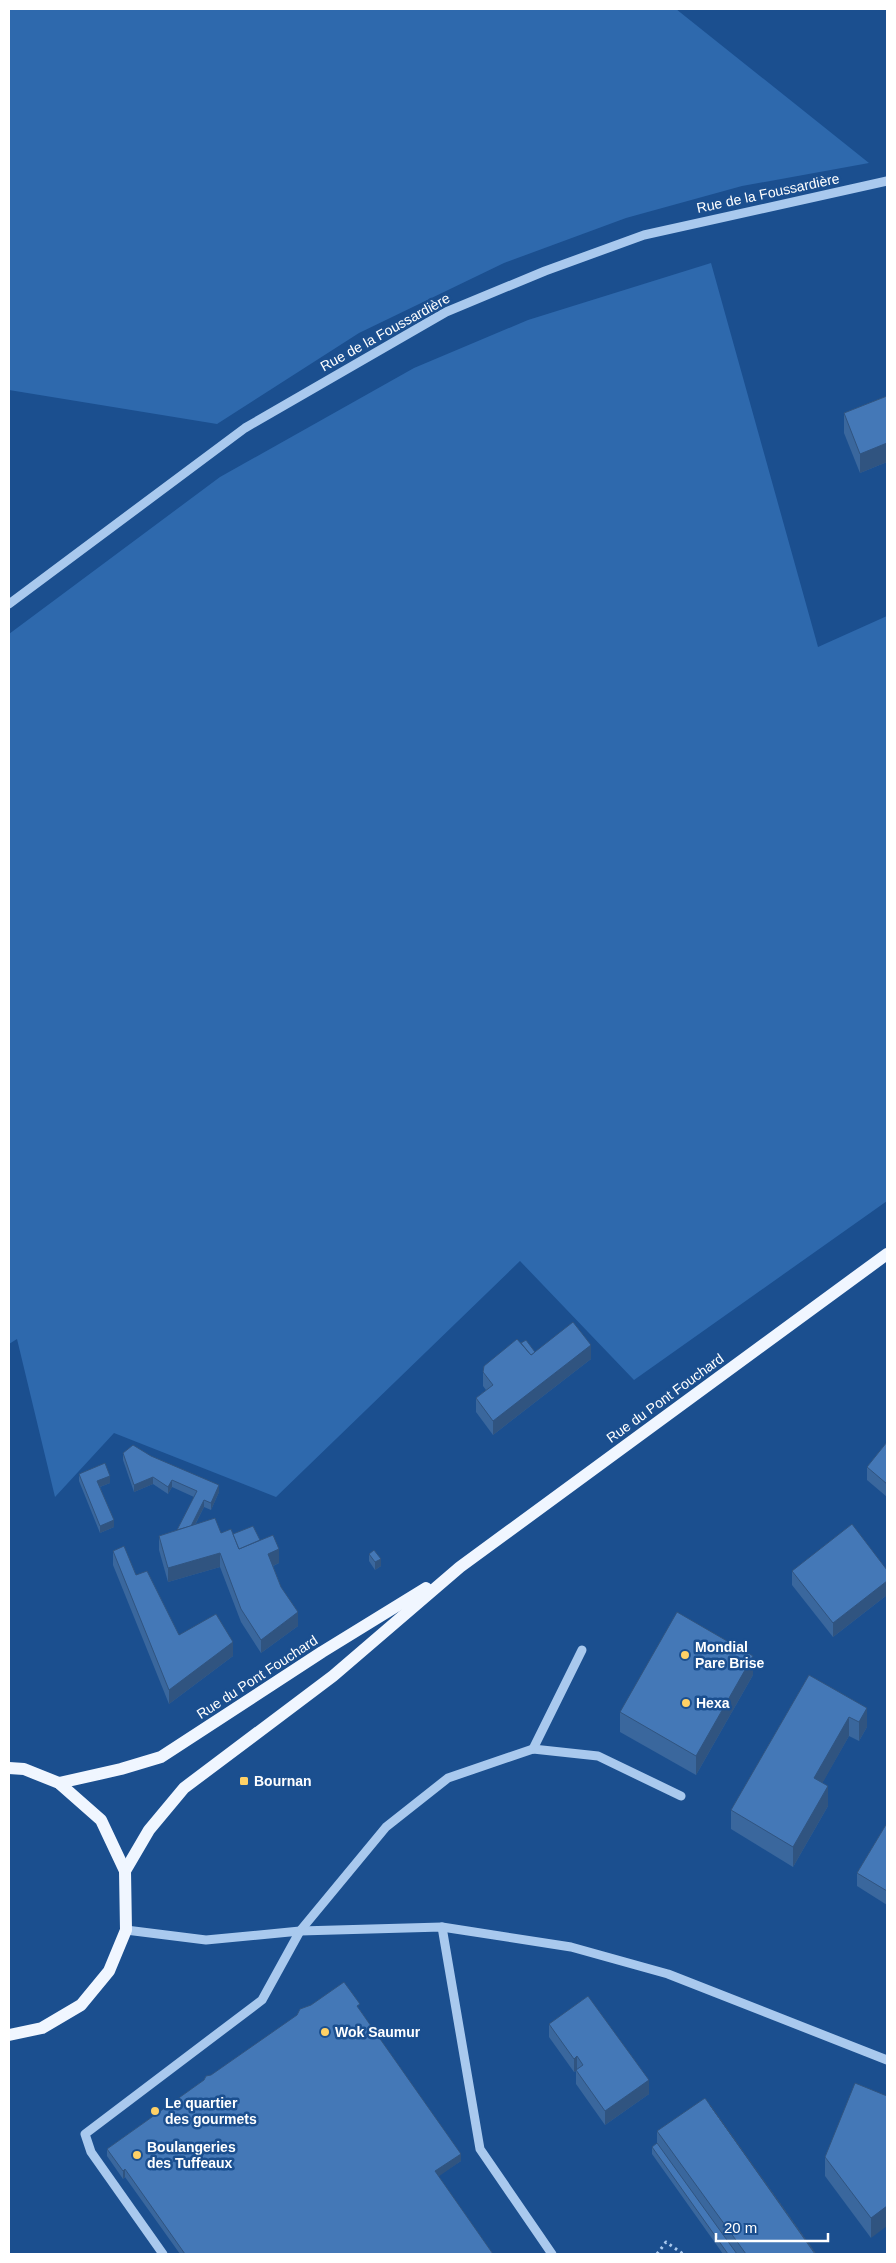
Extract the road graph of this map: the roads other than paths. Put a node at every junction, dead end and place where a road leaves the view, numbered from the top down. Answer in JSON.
{"nodes":[{"id":1,"x":887,"y":181,"type":"edge"},
{"id":2,"x":9,"y":604,"type":"edge"},
{"id":3,"x":887,"y":1254,"type":"edge"},
{"id":4,"x":460,"y":1567,"type":"junction"},
{"id":5,"x":582,"y":1650,"type":"dead end"},
{"id":6,"x":533,"y":1749,"type":"junction"},
{"id":7,"x":9,"y":1768,"type":"edge"},
{"id":8,"x":59,"y":1783,"type":"junction"},
{"id":9,"x":681,"y":1796,"type":"dead end"},
{"id":10,"x":125,"y":1871,"type":"junction"},
{"id":11,"x":442,"y":1927,"type":"junction"},
{"id":12,"x":126,"y":1930,"type":"junction"},
{"id":13,"x":300,"y":1931,"type":"junction"},
{"id":14,"x":9,"y":2035,"type":"edge"},
{"id":15,"x":887,"y":2060,"type":"edge"},
{"id":16,"x":163,"y":2254,"type":"edge"},
{"id":17,"x":552,"y":2254,"type":"edge"}],
"edges":[{"from":1,"to":2,"type":"street","name":"Rue de la Foussardière"},
{"from":3,"to":4,"type":"main road","name":"Rue du Pont Fouchard"},
{"from":4,"to":8,"type":"main road","name":"Rue du Pont Fouchard"},
{"from":4,"to":10,"type":"main road","name":"Rue du Pont Fouchard"},
{"from":5,"to":6,"type":"street"},
{"from":6,"to":9,"type":"street"},
{"from":6,"to":13,"type":"street"},
{"from":7,"to":8,"type":"main road"},
{"from":8,"to":10,"type":"main road"},
{"from":10,"to":12,"type":"main road"},
{"from":11,"to":13,"type":"street"},
{"from":11,"to":15,"type":"street"},
{"from":11,"to":17,"type":"street"},
{"from":12,"to":13,"type":"street"},
{"from":12,"to":14,"type":"main road"},
{"from":13,"to":16,"type":"street"}]}
